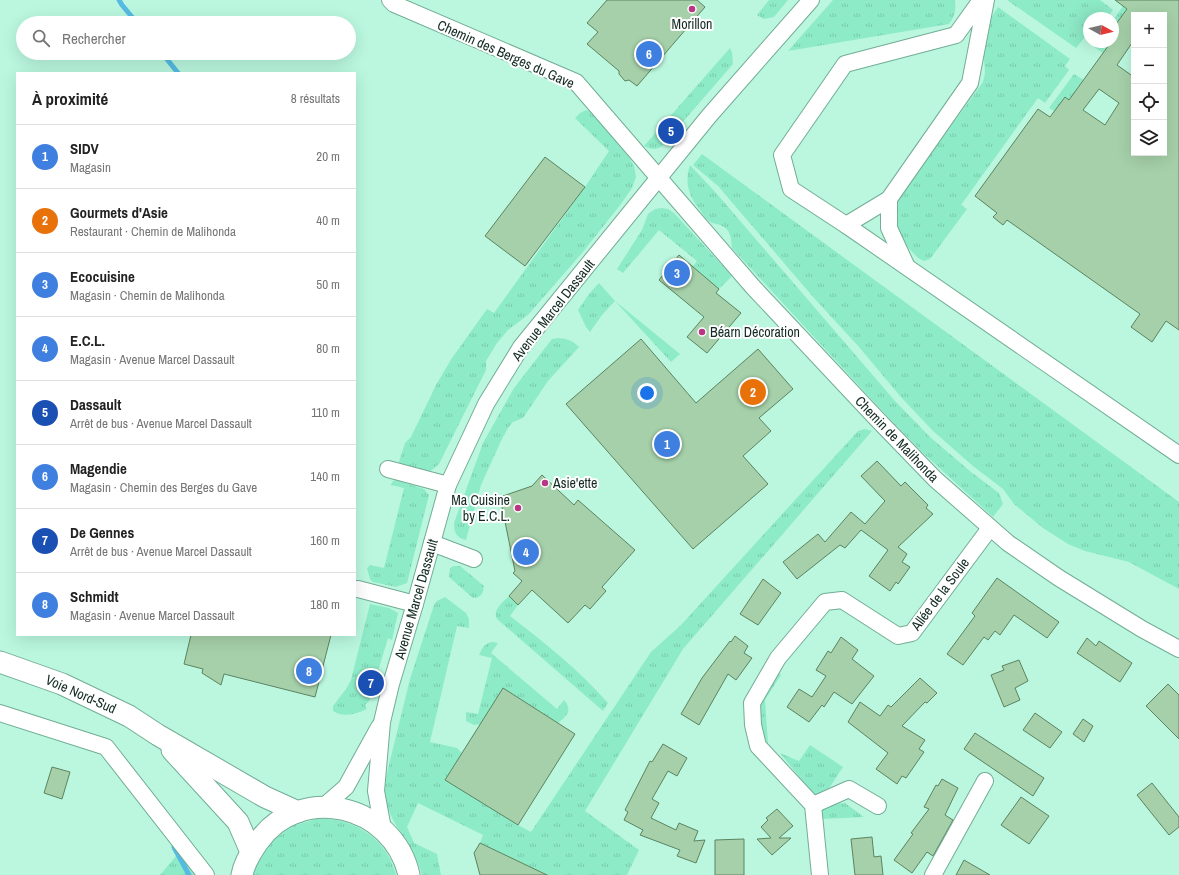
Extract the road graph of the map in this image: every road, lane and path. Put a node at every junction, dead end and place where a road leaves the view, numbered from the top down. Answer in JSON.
{"nodes":[{"id":1,"x":390,"y":0,"type":"edge"},
{"id":2,"x":811,"y":0,"type":"edge"},
{"id":3,"x":981,"y":0,"type":"edge"},
{"id":4,"x":986,"y":0,"type":"edge"},
{"id":5,"x":658,"y":178,"type":"junction"},
{"id":6,"x":889,"y":199,"type":"junction"},
{"id":7,"x":846,"y":225,"type":"junction"},
{"id":8,"x":907,"y":267,"type":"junction"},
{"id":9,"x":1179,"y":455,"type":"edge"},
{"id":10,"x":388,"y":469,"type":"dead end"},
{"id":11,"x":448,"y":485,"type":"junction"},
{"id":12,"x":990,"y":528,"type":"junction"},
{"id":13,"x":432,"y":542,"type":"junction"},
{"id":14,"x":474,"y":559,"type":"dead end"},
{"id":15,"x":358,"y":589,"type":"dead end"},
{"id":16,"x":416,"y":604,"type":"junction"},
{"id":17,"x":1179,"y":649,"type":"edge"},
{"id":18,"x":0,"y":662,"type":"edge"},
{"id":19,"x":0,"y":713,"type":"edge"},
{"id":20,"x":382,"y":722,"type":"junction"},
{"id":21,"x":158,"y":735,"type":"junction"},
{"id":22,"x":985,"y":781,"type":"dead end"},
{"id":23,"x":813,"y":805,"type":"junction"},
{"id":24,"x":878,"y":806,"type":"dead end"},
{"id":25,"x":323,"y":807,"type":"junction"},
{"id":26,"x":298,"y":812,"type":"junction"},
{"id":27,"x":383,"y":829,"type":"junction"},
{"id":28,"x":250,"y":852,"type":"junction"},
{"id":29,"x":206,"y":875,"type":"edge"},
{"id":30,"x":242,"y":875,"type":"edge"},
{"id":31,"x":409,"y":875,"type":"edge"},
{"id":32,"x":820,"y":875,"type":"edge"},
{"id":33,"x":934,"y":875,"type":"edge"}],
"edges":[{"from":1,"to":5,"type":"street","name":"Chemin des Berges du Gave"},
{"from":2,"to":5,"type":"street","name":"Avenue Marcel Dassault"},
{"from":3,"to":7,"type":"street"},
{"from":4,"to":6,"type":"street"},
{"from":5,"to":11,"type":"street","name":"Avenue Marcel Dassault"},
{"from":5,"to":12,"type":"street","name":"Chemin de Malihonda"},
{"from":6,"to":7,"type":"street"},
{"from":6,"to":8,"type":"street"},
{"from":7,"to":8,"type":"street"},
{"from":8,"to":9,"type":"street"},
{"from":10,"to":11,"type":"street"},
{"from":11,"to":13,"type":"street","name":"Avenue Marcel Dassault"},
{"from":12,"to":17,"type":"street","name":"Chemin de Malihonda"},
{"from":12,"to":23,"type":"street","name":"Allée de la Soule"},
{"from":13,"to":14,"type":"street"},
{"from":13,"to":16,"type":"street","name":"Avenue Marcel Dassault"},
{"from":15,"to":16,"type":"street"},
{"from":16,"to":20,"type":"street","name":"Avenue Marcel Dassault"},
{"from":18,"to":21,"type":"main road","name":"Voie Nord-Sud"},
{"from":19,"to":29,"type":"street"},
{"from":20,"to":25,"type":"street","name":"Avenue Marcel Dassault"},
{"from":20,"to":27,"type":"street","name":"Avenue Marcel Dassault"},
{"from":21,"to":26,"type":"main road","name":"Voie Nord-Sud"},
{"from":21,"to":28,"type":"main road","name":"Voie Nord-Sud"},
{"from":22,"to":33,"type":"street"},
{"from":23,"to":24,"type":"street"},
{"from":23,"to":32,"type":"street"},
{"from":25,"to":26,"type":"main road"},
{"from":25,"to":27,"type":"main road"},
{"from":26,"to":28,"type":"main road"},
{"from":27,"to":31,"type":"main road"},
{"from":28,"to":30,"type":"main road"}]}
